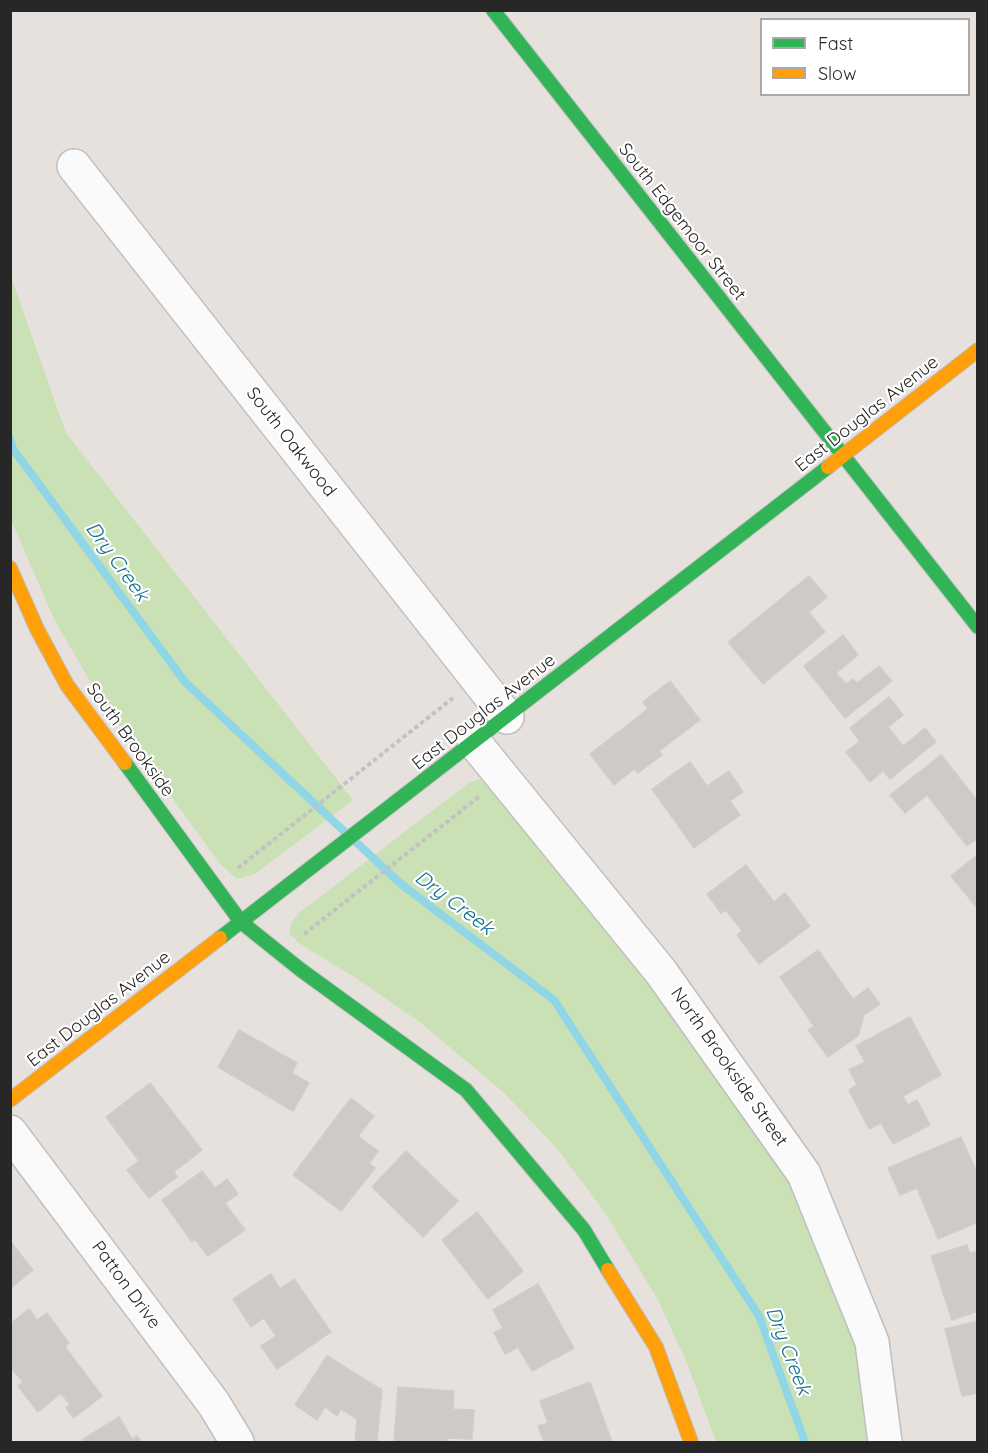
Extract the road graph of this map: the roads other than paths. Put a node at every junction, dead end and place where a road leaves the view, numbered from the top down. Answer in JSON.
{"nodes":[{"id":1,"x":493,"y":10,"type":"edge"},
{"id":2,"x":74,"y":166,"type":"dead end"},
{"id":3,"x":978,"y":350,"type":"edge"},
{"id":4,"x":843,"y":456,"type":"junction"},
{"id":5,"x":10,"y":568,"type":"edge"},
{"id":6,"x":978,"y":627,"type":"edge"},
{"id":7,"x":507,"y":717,"type":"junction"},
{"id":8,"x":474,"y":742,"type":"junction"},
{"id":9,"x":241,"y":922,"type":"junction"},
{"id":10,"x":10,"y":1100,"type":"edge"},
{"id":11,"x":10,"y":1132,"type":"edge"},
{"id":12,"x":237,"y":1443,"type":"edge"},
{"id":13,"x":691,"y":1443,"type":"edge"},
{"id":14,"x":885,"y":1443,"type":"edge"}],
"edges":[{"from":1,"to":4,"type":"street","name":"South Edgemoor Street"},
{"from":2,"to":7,"type":"street","name":"South Oakwood"},
{"from":3,"to":4,"type":"street","name":"East Douglas Avenue"},
{"from":4,"to":6,"type":"street","name":"South Edgemoor Street"},
{"from":4,"to":7,"type":"street","name":"East Douglas Avenue"},
{"from":5,"to":9,"type":"street","name":"South Brookside"},
{"from":7,"to":8,"type":"street","name":"East Douglas Avenue"},
{"from":8,"to":9,"type":"street","name":"East Douglas Avenue"},
{"from":8,"to":14,"type":"street","name":"North Brookside Street"},
{"from":9,"to":10,"type":"street","name":"East Douglas Avenue"},
{"from":9,"to":13,"type":"street"},
{"from":11,"to":12,"type":"street","name":"Patton Drive"}]}
